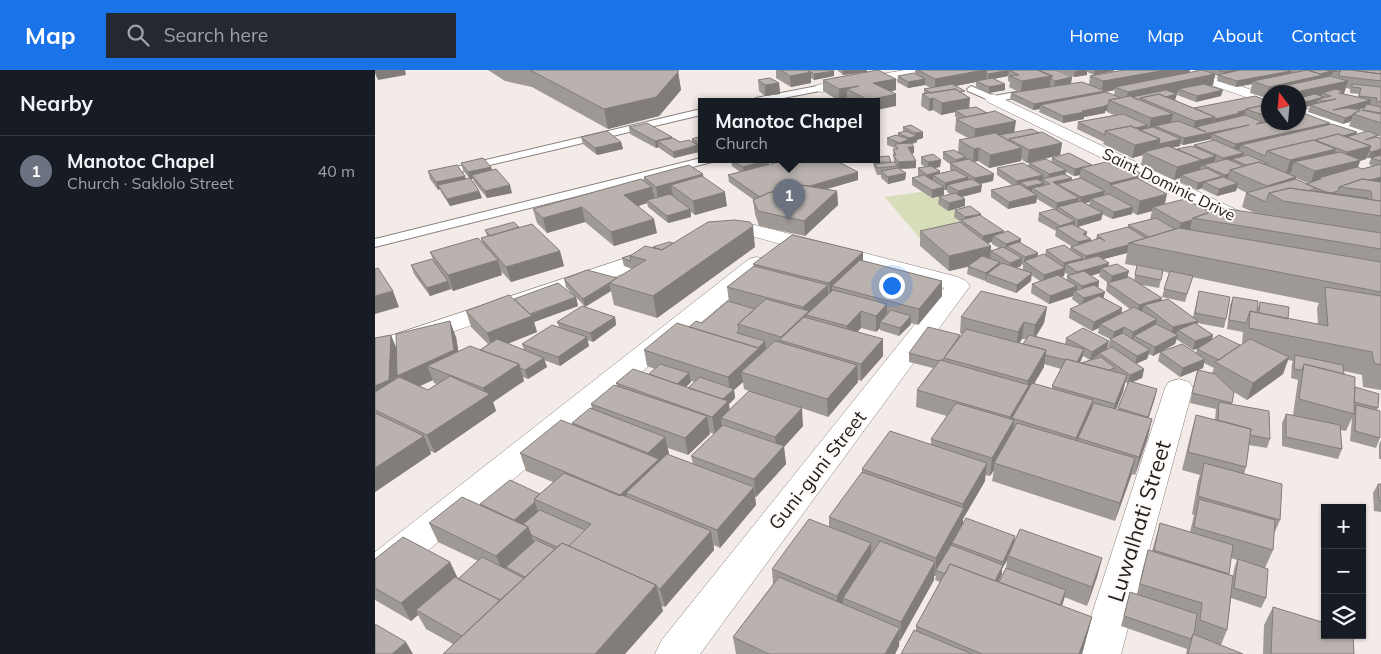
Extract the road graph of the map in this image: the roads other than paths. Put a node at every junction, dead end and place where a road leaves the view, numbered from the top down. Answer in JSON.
{"nodes":[{"id":1,"x":931,"y":70,"type":"edge"},
{"id":2,"x":1182,"y":70,"type":"edge"},
{"id":3,"x":822,"y":88,"type":"joint"},
{"id":4,"x":971,"y":89,"type":"edge"},
{"id":5,"x":1044,"y":90,"type":"edge"},
{"id":6,"x":771,"y":98,"type":"edge"},
{"id":7,"x":1261,"y":98,"type":"edge"},
{"id":8,"x":993,"y":99,"type":"junction"},
{"id":9,"x":1306,"y":113,"type":"edge"},
{"id":10,"x":698,"y":114,"type":"edge"},
{"id":11,"x":1381,"y":140,"type":"edge"},
{"id":12,"x":1148,"y":159,"type":"edge"},
{"id":13,"x":698,"y":162,"type":"edge"},
{"id":14,"x":1129,"y":164,"type":"junction"},
{"id":15,"x":439,"y":174,"type":"edge"},
{"id":16,"x":1274,"y":232,"type":"edge"},
{"id":17,"x":787,"y":239,"type":"junction"},
{"id":18,"x":375,"y":243,"type":"edge"},
{"id":19,"x":375,"y":350,"type":"edge"},
{"id":20,"x":1179,"y":388,"type":"dead end"},
{"id":21,"x":375,"y":572,"type":"edge"},
{"id":22,"x":675,"y":654,"type":"edge"},
{"id":23,"x":1100,"y":654,"type":"edge"}],
"edges":[{"from":1,"to":3,"type":"street"},
{"from":2,"to":7,"type":"street"},
{"from":3,"to":6,"type":"lane"},
{"from":4,"to":8,"type":"lane"},
{"from":5,"to":8,"type":"lane"},
{"from":8,"to":14,"type":"street","name":"Saint Dominic Drive"},
{"from":9,"to":11,"type":"street"},
{"from":10,"to":15,"type":"lane"},
{"from":12,"to":14,"type":"lane"},
{"from":13,"to":18,"type":"lane"},
{"from":14,"to":16,"type":"street","name":"Saint Dominic Drive"},
{"from":17,"to":19,"type":"street"},
{"from":17,"to":21,"type":"street"},
{"from":17,"to":22,"type":"street","name":"Guni-guni Street"},
{"from":20,"to":23,"type":"street","name":"Luwalhati Street"}]}
